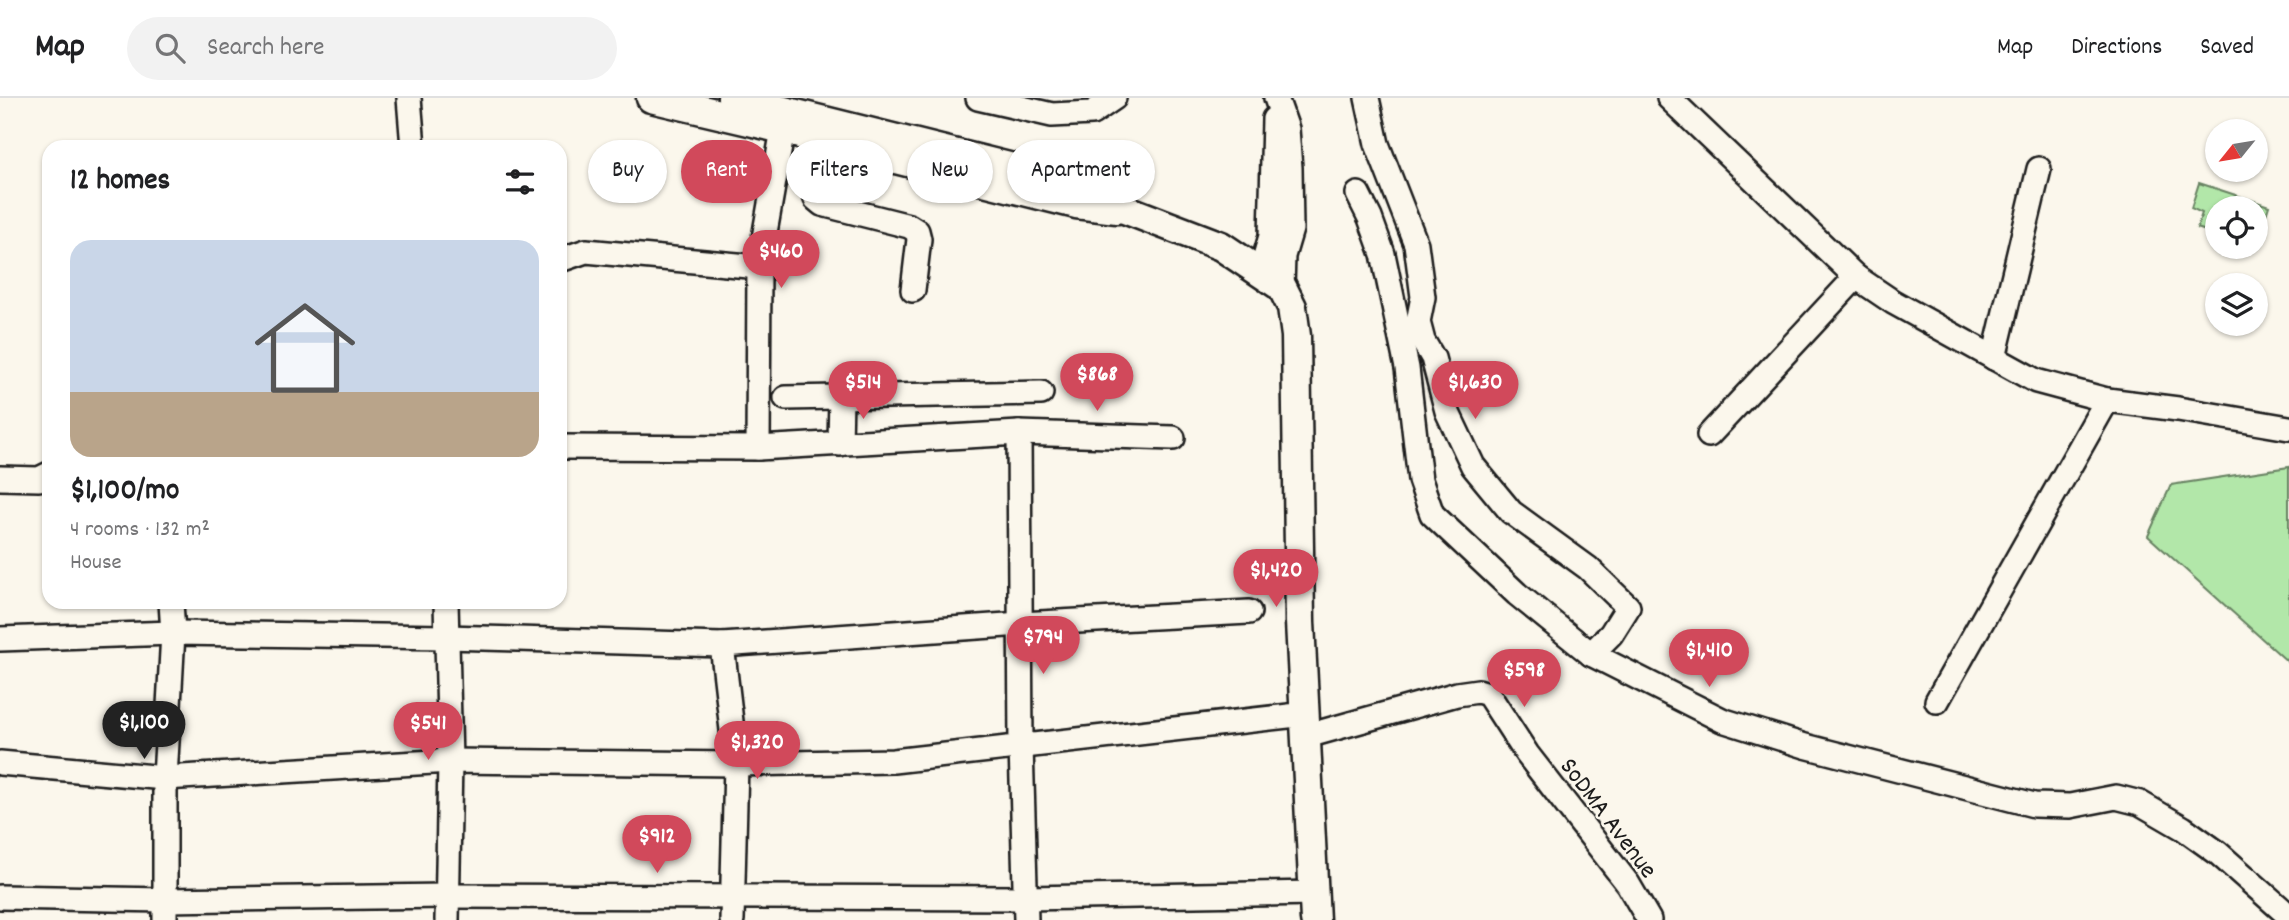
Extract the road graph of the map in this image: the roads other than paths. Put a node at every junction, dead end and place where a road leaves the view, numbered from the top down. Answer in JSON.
{"nodes":[{"id":1,"x":409,"y":98,"type":"edge"},
{"id":2,"x":651,"y":98,"type":"edge"},
{"id":3,"x":732,"y":98,"type":"edge"},
{"id":4,"x":978,"y":98,"type":"edge"},
{"id":5,"x":1114,"y":98,"type":"edge"},
{"id":6,"x":1275,"y":98,"type":"edge"},
{"id":7,"x":1367,"y":98,"type":"edge"},
{"id":8,"x":1669,"y":98,"type":"edge"},
{"id":9,"x":783,"y":129,"type":"junction"},
{"id":10,"x":815,"y":139,"type":"junction"},
{"id":11,"x":412,"y":140,"type":"edge"},
{"id":12,"x":2039,"y":169,"type":"dead end"},
{"id":13,"x":1358,"y":194,"type":"dead end"},
{"id":14,"x":1127,"y":210,"type":"junction"},
{"id":15,"x":567,"y":258,"type":"edge"},
{"id":16,"x":760,"y":267,"type":"junction"},
{"id":17,"x":1856,"y":277,"type":"junction"},
{"id":18,"x":1271,"y":281,"type":"junction"},
{"id":19,"x":913,"y":290,"type":"dead end"},
{"id":20,"x":1994,"y":358,"type":"junction"},
{"id":21,"x":1041,"y":393,"type":"dead end"},
{"id":22,"x":841,"y":397,"type":"junction"},
{"id":23,"x":786,"y":398,"type":"dead end"},
{"id":24,"x":2106,"y":400,"type":"junction"},
{"id":25,"x":2289,"y":429,"type":"edge"},
{"id":26,"x":1019,"y":433,"type":"junction"},
{"id":27,"x":1709,"y":435,"type":"dead end"},
{"id":28,"x":1173,"y":438,"type":"dead end"},
{"id":29,"x":840,"y":444,"type":"junction"},
{"id":30,"x":567,"y":447,"type":"edge"},
{"id":31,"x":758,"y":449,"type":"junction"},
{"id":32,"x":42,"y":477,"type":"edge"},
{"id":33,"x":0,"y":478,"type":"edge"},
{"id":34,"x":171,"y":609,"type":"edge"},
{"id":35,"x":446,"y":609,"type":"edge"},
{"id":36,"x":1250,"y":612,"type":"dead end"},
{"id":37,"x":1021,"y":624,"type":"junction"},
{"id":38,"x":173,"y":633,"type":"junction"},
{"id":39,"x":446,"y":636,"type":"junction"},
{"id":40,"x":0,"y":639,"type":"edge"},
{"id":41,"x":722,"y":645,"type":"junction"},
{"id":42,"x":1591,"y":654,"type":"junction"},
{"id":43,"x":1937,"y":701,"type":"dead end"},
{"id":44,"x":1306,"y":725,"type":"junction"},
{"id":45,"x":1021,"y":746,"type":"junction"},
{"id":46,"x":450,"y":761,"type":"junction"},
{"id":47,"x":0,"y":763,"type":"edge"},
{"id":48,"x":736,"y":764,"type":"junction"},
{"id":49,"x":166,"y":778,"type":"junction"},
{"id":50,"x":446,"y":896,"type":"junction"},
{"id":51,"x":0,"y":897,"type":"edge"},
{"id":52,"x":1315,"y":906,"type":"edge"},
{"id":53,"x":732,"y":909,"type":"edge"},
{"id":54,"x":1026,"y":909,"type":"edge"},
{"id":55,"x":165,"y":910,"type":"edge"},
{"id":56,"x":2289,"y":916,"type":"edge"},
{"id":57,"x":447,"y":920,"type":"edge"},
{"id":58,"x":1649,"y":920,"type":"edge"}],
"edges":[{"from":1,"to":11,"type":"street"},
{"from":2,"to":9,"type":"main road"},
{"from":3,"to":14,"type":"main road"},
{"from":4,"to":5,"type":"street"},
{"from":6,"to":18,"type":"street"},
{"from":7,"to":42,"type":"street"},
{"from":8,"to":17,"type":"street"},
{"from":9,"to":10,"type":"main road"},
{"from":9,"to":16,"type":"street"},
{"from":10,"to":14,"type":"main road"},
{"from":10,"to":19,"type":"street"},
{"from":12,"to":20,"type":"street"},
{"from":13,"to":42,"type":"street"},
{"from":14,"to":18,"type":"main road"},
{"from":15,"to":16,"type":"street"},
{"from":16,"to":31,"type":"street"},
{"from":17,"to":20,"type":"street"},
{"from":17,"to":27,"type":"street"},
{"from":18,"to":44,"type":"main road"},
{"from":20,"to":24,"type":"street"},
{"from":21,"to":22,"type":"street"},
{"from":22,"to":23,"type":"street"},
{"from":22,"to":29,"type":"street"},
{"from":24,"to":25,"type":"street"},
{"from":24,"to":43,"type":"street"},
{"from":26,"to":28,"type":"street"},
{"from":26,"to":29,"type":"street"},
{"from":26,"to":37,"type":"street"},
{"from":29,"to":31,"type":"street"},
{"from":30,"to":31,"type":"street"},
{"from":32,"to":33,"type":"street"},
{"from":34,"to":38,"type":"street"},
{"from":35,"to":39,"type":"street"},
{"from":36,"to":37,"type":"street"},
{"from":37,"to":41,"type":"street"},
{"from":37,"to":45,"type":"street"},
{"from":38,"to":39,"type":"street"},
{"from":38,"to":40,"type":"street"},
{"from":38,"to":49,"type":"street"},
{"from":39,"to":41,"type":"street"},
{"from":39,"to":46,"type":"street"},
{"from":41,"to":48,"type":"street"},
{"from":42,"to":56,"type":"street"},
{"from":44,"to":45,"type":"street"},
{"from":44,"to":52,"type":"main road"},
{"from":44,"to":58,"type":"street","name":"SoDMA Avenue"},
{"from":45,"to":48,"type":"street"},
{"from":45,"to":54,"type":"street"},
{"from":46,"to":48,"type":"street"},
{"from":46,"to":49,"type":"street"},
{"from":46,"to":50,"type":"street"},
{"from":47,"to":49,"type":"street"},
{"from":48,"to":53,"type":"street"},
{"from":49,"to":55,"type":"street"},
{"from":50,"to":53,"type":"street"},
{"from":50,"to":55,"type":"street"},
{"from":50,"to":57,"type":"street"},
{"from":51,"to":55,"type":"street"},
{"from":52,"to":54,"type":"street"},
{"from":53,"to":54,"type":"street"}]}
